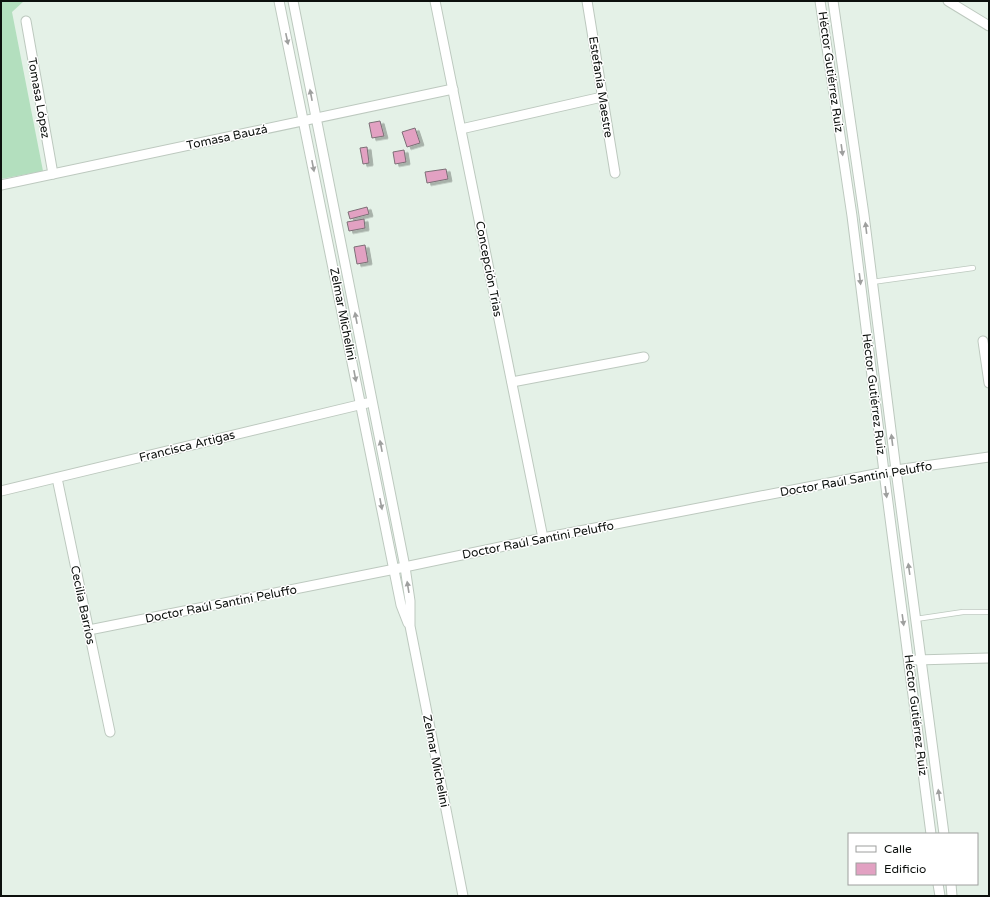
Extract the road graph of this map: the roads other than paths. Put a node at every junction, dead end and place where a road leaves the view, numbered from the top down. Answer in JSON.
{"nodes":[{"id":1,"x":279,"y":1,"type":"edge"},
{"id":2,"x":293,"y":1,"type":"edge"},
{"id":3,"x":435,"y":1,"type":"edge"},
{"id":4,"x":587,"y":1,"type":"edge"},
{"id":5,"x":820,"y":1,"type":"edge"},
{"id":6,"x":833,"y":1,"type":"edge"},
{"id":7,"x":948,"y":1,"type":"edge"},
{"id":8,"x":26,"y":21,"type":"dead end"},
{"id":9,"x":989,"y":26,"type":"edge"},
{"id":10,"x":453,"y":89,"type":"junction"},
{"id":11,"x":602,"y":97,"type":"junction"},
{"id":12,"x":316,"y":118,"type":"junction"},
{"id":13,"x":304,"y":120,"type":"junction"},
{"id":14,"x":461,"y":129,"type":"junction"},
{"id":15,"x":615,"y":173,"type":"dead end"},
{"id":16,"x":53,"y":174,"type":"junction"},
{"id":17,"x":1,"y":185,"type":"edge"},
{"id":18,"x":973,"y":268,"type":"dead end"},
{"id":19,"x":872,"y":282,"type":"junction"},
{"id":20,"x":983,"y":341,"type":"dead end"},
{"id":21,"x":644,"y":358,"type":"dead end"},
{"id":22,"x":512,"y":382,"type":"junction"},
{"id":23,"x":989,"y":383,"type":"edge"},
{"id":24,"x":372,"y":402,"type":"junction"},
{"id":25,"x":361,"y":404,"type":"junction"},
{"id":26,"x":989,"y":457,"type":"edge"},
{"id":27,"x":896,"y":470,"type":"junction"},
{"id":28,"x":57,"y":478,"type":"junction"},
{"id":29,"x":1,"y":491,"type":"edge"},
{"id":30,"x":544,"y":538,"type":"junction"},
{"id":31,"x":405,"y":567,"type":"junction"},
{"id":32,"x":395,"y":569,"type":"junction"},
{"id":33,"x":989,"y":612,"type":"edge"},
{"id":34,"x":916,"y":619,"type":"junction"},
{"id":35,"x":410,"y":626,"type":"junction"},
{"id":36,"x":89,"y":630,"type":"junction"},
{"id":37,"x":989,"y":658,"type":"edge"},
{"id":38,"x":921,"y":660,"type":"junction"},
{"id":39,"x":909,"y":662,"type":"junction"},
{"id":40,"x":110,"y":732,"type":"dead end"},
{"id":41,"x":932,"y":833,"type":"edge"},
{"id":42,"x":944,"y":833,"type":"edge"},
{"id":43,"x":938,"y":885,"type":"edge"},
{"id":44,"x":951,"y":885,"type":"edge"},
{"id":45,"x":463,"y":896,"type":"edge"},
{"id":46,"x":940,"y":896,"type":"edge"},
{"id":47,"x":952,"y":896,"type":"edge"}],
"edges":[{"from":1,"to":13,"type":"street","name":"Zelmar Michelini","one_way":true},
{"from":12,"to":2,"type":"street","name":"Zelmar Michelini","one_way":true},
{"from":3,"to":10,"type":"street","name":"Concepción Trias"},
{"from":4,"to":11,"type":"street","name":"Estefanía Maestre"},
{"from":5,"to":39,"type":"street","name":"Héctor Gutiérrez Ruiz","one_way":true},
{"from":19,"to":6,"type":"street","name":"Héctor Gutiérrez Ruiz","one_way":true},
{"from":7,"to":9,"type":"street"},
{"from":8,"to":16,"type":"street","name":"Tomasa López"},
{"from":10,"to":12,"type":"street","name":"Tomasa Bauzá"},
{"from":10,"to":14,"type":"street","name":"Concepción Trias"},
{"from":11,"to":14,"type":"street"},
{"from":11,"to":15,"type":"street","name":"Estefanía Maestre"},
{"from":12,"to":13,"type":"street","name":"Tomasa Bauzá"},
{"from":24,"to":12,"type":"street","name":"Zelmar Michelini","one_way":true},
{"from":13,"to":16,"type":"street","name":"Tomasa Bauzá"},
{"from":13,"to":25,"type":"street","name":"Zelmar Michelini","one_way":true},
{"from":14,"to":22,"type":"street","name":"Concepción Trias"},
{"from":16,"to":17,"type":"street","name":"Tomasa Bauzá"},
{"from":18,"to":19,"type":"lane"},
{"from":27,"to":19,"type":"street","name":"Héctor Gutiérrez Ruiz","one_way":true},
{"from":20,"to":23,"type":"street"},
{"from":21,"to":22,"type":"street"},
{"from":22,"to":30,"type":"street","name":"Concepción Trias"},
{"from":24,"to":25,"type":"street","name":"Francisca Artigas"},
{"from":31,"to":24,"type":"street","name":"Zelmar Michelini","one_way":true},
{"from":25,"to":28,"type":"street","name":"Francisca Artigas"},
{"from":25,"to":32,"type":"street","name":"Zelmar Michelini","one_way":true},
{"from":26,"to":27,"type":"street","name":"Doctor Raúl Santini Peluffo"},
{"from":27,"to":30,"type":"street","name":"Doctor Raúl Santini Peluffo"},
{"from":34,"to":27,"type":"street","name":"Héctor Gutiérrez Ruiz","one_way":true},
{"from":28,"to":29,"type":"street","name":"Francisca Artigas"},
{"from":28,"to":36,"type":"street","name":"Cecilia Barrios"},
{"from":30,"to":31,"type":"street","name":"Doctor Raúl Santini Peluffo"},
{"from":31,"to":32,"type":"street","name":"Doctor Raúl Santini Peluffo"},
{"from":35,"to":31,"type":"street","name":"Zelmar Michelini","one_way":true},
{"from":32,"to":35,"type":"street","name":"Zelmar Michelini"},
{"from":32,"to":36,"type":"street","name":"Doctor Raúl Santini Peluffo"},
{"from":33,"to":34,"type":"lane"},
{"from":34,"to":38,"type":"street","name":"Héctor Gutiérrez Ruiz"},
{"from":35,"to":45,"type":"street","name":"Zelmar Michelini"},
{"from":36,"to":40,"type":"street","name":"Cecilia Barrios"},
{"from":37,"to":38,"type":"street"},
{"from":38,"to":39,"type":"street"},
{"from":42,"to":38,"type":"street","name":"Héctor Gutiérrez Ruiz","one_way":true},
{"from":39,"to":41,"type":"street","name":"Héctor Gutiérrez Ruiz"},
{"from":43,"to":46,"type":"street"},
{"from":44,"to":47,"type":"street"}]}
